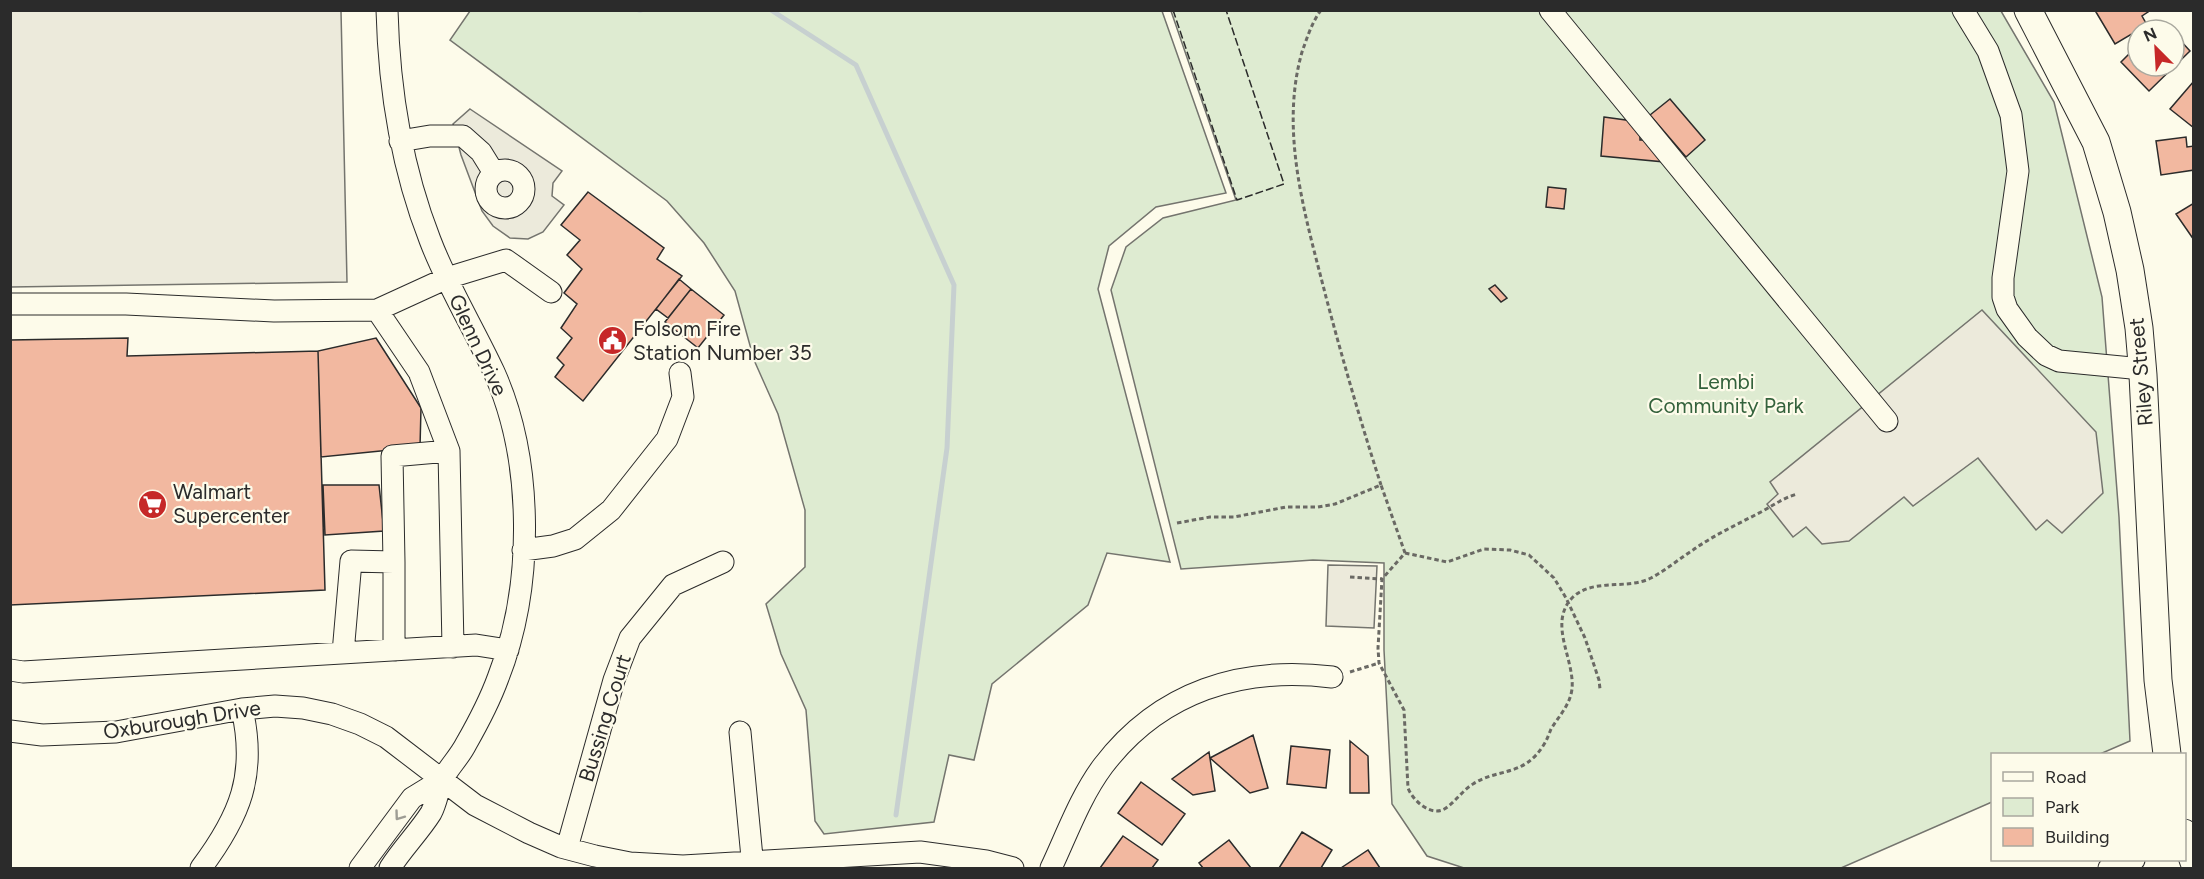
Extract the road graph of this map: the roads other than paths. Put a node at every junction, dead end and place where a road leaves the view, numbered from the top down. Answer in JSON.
{"nodes":[{"id":1,"x":387,"y":10,"type":"edge"},
{"id":2,"x":1550,"y":10,"type":"edge"},
{"id":3,"x":1963,"y":10,"type":"edge"},
{"id":4,"x":2028,"y":10,"type":"edge"},
{"id":5,"x":400,"y":141,"type":"junction"},
{"id":6,"x":494,"y":174,"type":"dead end"},
{"id":7,"x":447,"y":278,"type":"junction"},
{"id":8,"x":551,"y":292,"type":"dead end"},
{"id":9,"x":10,"y":304,"type":"edge"},
{"id":10,"x":377,"y":310,"type":"junction"},
{"id":11,"x":2142,"y":369,"type":"junction"},
{"id":12,"x":680,"y":373,"type":"dead end"},
{"id":13,"x":1887,"y":421,"type":"dead end"},
{"id":14,"x":449,"y":451,"type":"junction"},
{"id":15,"x":523,"y":550,"type":"junction"},
{"id":16,"x":394,"y":562,"type":"junction"},
{"id":17,"x":723,"y":562,"type":"dead end"},
{"id":18,"x":453,"y":646,"type":"junction"},
{"id":19,"x":394,"y":650,"type":"junction"},
{"id":20,"x":508,"y":650,"type":"junction"},
{"id":21,"x":343,"y":653,"type":"junction"},
{"id":22,"x":10,"y":670,"type":"edge"},
{"id":23,"x":1332,"y":677,"type":"road end"},
{"id":24,"x":242,"y":709,"type":"junction"},
{"id":25,"x":10,"y":731,"type":"edge"},
{"id":26,"x":740,"y":732,"type":"dead end"},
{"id":27,"x":2167,"y":753,"type":"edge"},
{"id":28,"x":443,"y":779,"type":"junction"},
{"id":29,"x":567,"y":848,"type":"junction"},
{"id":30,"x":2131,"y":861,"type":"edge"},
{"id":31,"x":753,"y":866,"type":"edge"},
{"id":32,"x":201,"y":868,"type":"edge"},
{"id":33,"x":360,"y":868,"type":"edge"},
{"id":34,"x":390,"y":868,"type":"edge"},
{"id":35,"x":1013,"y":868,"type":"edge"},
{"id":36,"x":1051,"y":868,"type":"edge"},
{"id":37,"x":2109,"y":868,"type":"edge"}],
"edges":[{"from":1,"to":5,"type":"street","name":"Glenn Drive"},
{"from":2,"to":13,"type":"street"},
{"from":3,"to":11,"type":"street"},
{"from":4,"to":11,"type":"main road","name":"Riley Street"},
{"from":5,"to":6,"type":"street"},
{"from":5,"to":7,"type":"street","name":"Glenn Drive"},
{"from":7,"to":8,"type":"street"},
{"from":7,"to":10,"type":"street"},
{"from":7,"to":15,"type":"street","name":"Glenn Drive"},
{"from":9,"to":10,"type":"street"},
{"from":10,"to":14,"type":"street"},
{"from":11,"to":27,"type":"main road","name":"Riley Street"},
{"from":12,"to":15,"type":"street"},
{"from":14,"to":16,"type":"street"},
{"from":14,"to":18,"type":"street"},
{"from":15,"to":20,"type":"street","name":"Glenn Drive"},
{"from":16,"to":19,"type":"street"},
{"from":16,"to":21,"type":"street"},
{"from":17,"to":29,"type":"street","name":"Bussing Court"},
{"from":18,"to":19,"type":"street"},
{"from":18,"to":20,"type":"street"},
{"from":19,"to":21,"type":"street"},
{"from":20,"to":28,"type":"street","name":"Glenn Drive"},
{"from":21,"to":22,"type":"street"},
{"from":23,"to":36,"type":"street"},
{"from":24,"to":25,"type":"street","name":"Oxburough Drive"},
{"from":24,"to":28,"type":"street","name":"Oxburough Drive"},
{"from":24,"to":32,"type":"street"},
{"from":26,"to":31,"type":"street"},
{"from":28,"to":29,"type":"street","name":"Oxburough Drive"},
{"from":28,"to":33,"type":"street","name":"Glenn Drive","one_way":true},
{"from":28,"to":34,"type":"street","name":"Glenn Drive"},
{"from":29,"to":31,"type":"street","name":"Oxburough Drive"},
{"from":30,"to":37,"type":"street"},
{"from":31,"to":35,"type":"street","name":"Oxburough Drive"}]}
